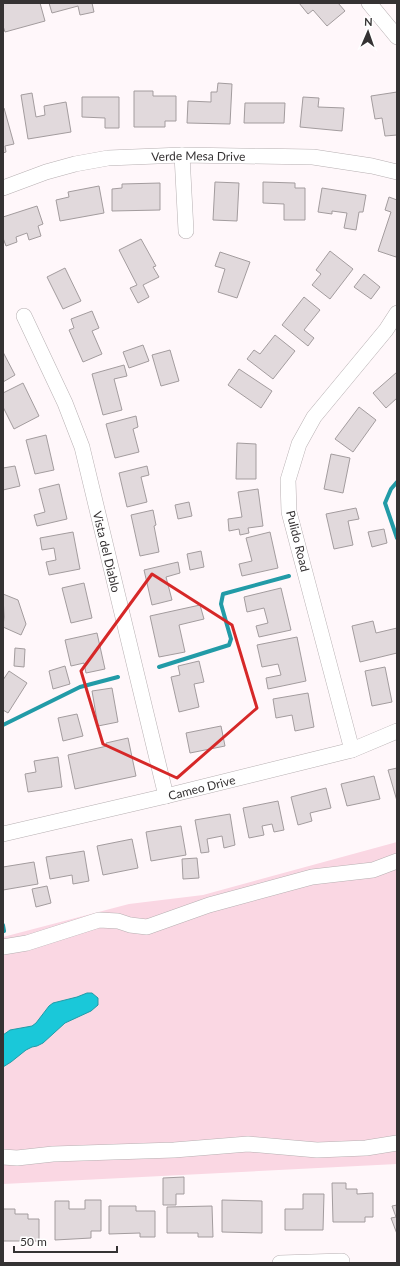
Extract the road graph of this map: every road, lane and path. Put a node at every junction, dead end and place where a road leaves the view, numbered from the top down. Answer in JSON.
{"nodes":[{"id":1,"x":369,"y":3,"type":"edge"},
{"id":2,"x":397,"y":37,"type":"edge"},
{"id":3,"x":182,"y":155,"type":"junction"},
{"id":4,"x":397,"y":172,"type":"edge"},
{"id":5,"x":3,"y":188,"type":"edge"},
{"id":6,"x":186,"y":232,"type":"dead end"},
{"id":7,"x":397,"y":313,"type":"edge"},
{"id":8,"x":24,"y":316,"type":"dead end"},
{"id":9,"x":397,"y":731,"type":"edge"},
{"id":10,"x":352,"y":750,"type":"junction"},
{"id":11,"x":166,"y":796,"type":"junction"},
{"id":12,"x":3,"y":834,"type":"edge"},
{"id":13,"x":397,"y":861,"type":"edge"},
{"id":14,"x":3,"y":947,"type":"edge"},
{"id":15,"x":397,"y":1143,"type":"edge"},
{"id":16,"x":3,"y":1157,"type":"edge"},
{"id":17,"x":280,"y":1263,"type":"edge"},
{"id":18,"x":342,"y":1263,"type":"edge"}],
"edges":[{"from":1,"to":2,"type":"street"},
{"from":3,"to":4,"type":"street","name":"Verde Mesa Drive"},
{"from":3,"to":5,"type":"street","name":"Verde Mesa Drive"},
{"from":3,"to":6,"type":"street"},
{"from":7,"to":10,"type":"street","name":"Pulido Road"},
{"from":8,"to":11,"type":"street","name":"Vista del Diablo"},
{"from":9,"to":10,"type":"street","name":"Cameo Drive"},
{"from":10,"to":11,"type":"street","name":"Cameo Drive"},
{"from":11,"to":12,"type":"street","name":"Cameo Drive"},
{"from":13,"to":14,"type":"street"},
{"from":15,"to":16,"type":"street"},
{"from":17,"to":18,"type":"street"}]}
